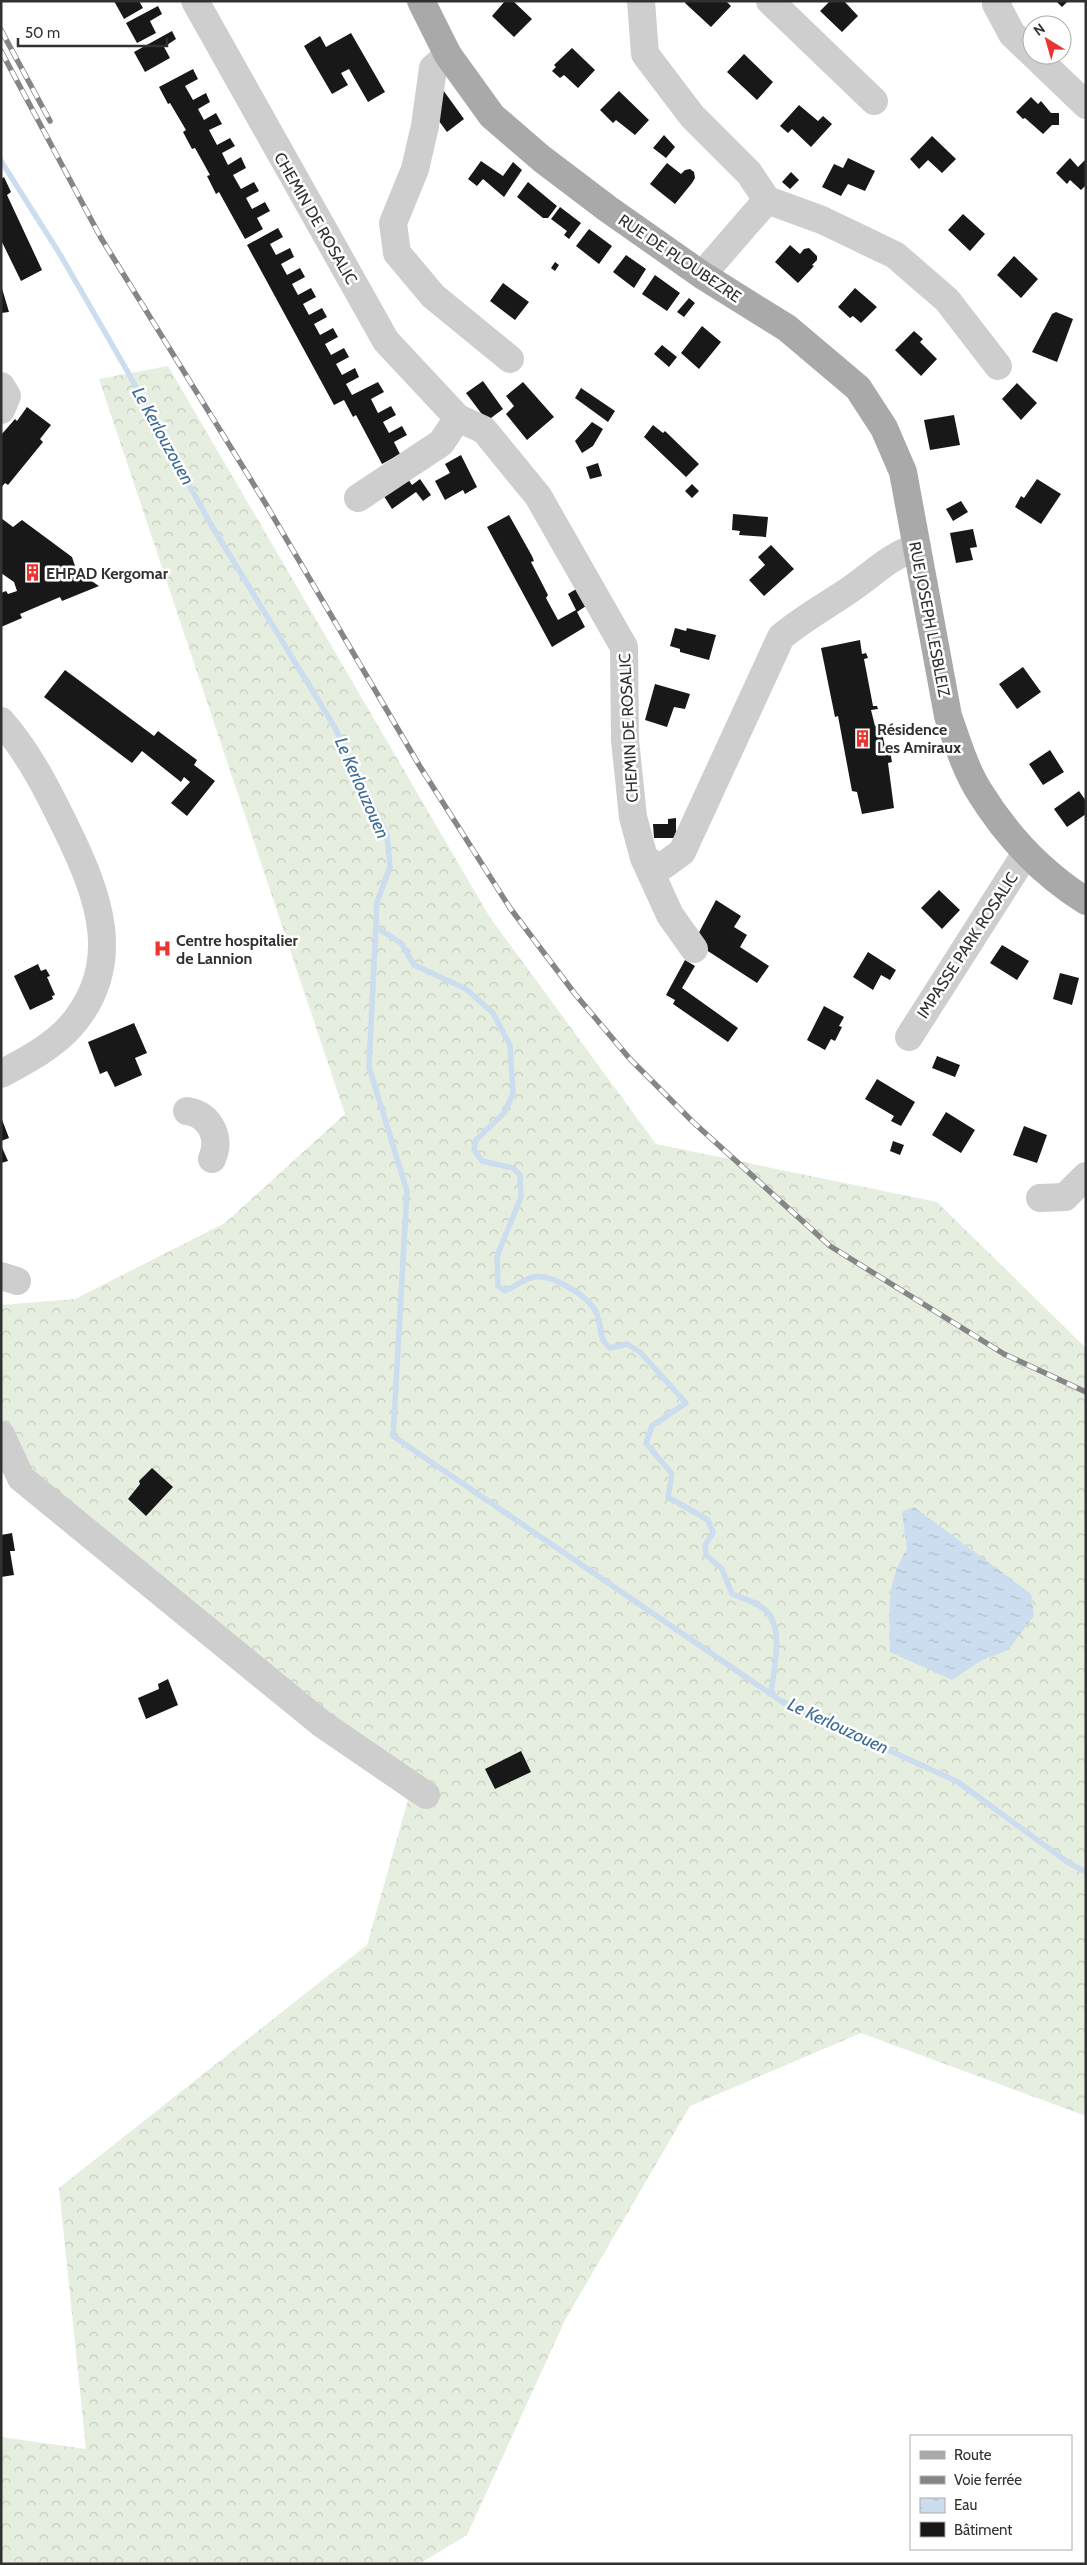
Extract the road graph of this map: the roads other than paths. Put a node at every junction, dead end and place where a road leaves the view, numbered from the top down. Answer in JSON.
{"nodes":[{"id":1,"x":195,"y":1,"type":"edge"},
{"id":2,"x":420,"y":1,"type":"edge"},
{"id":3,"x":641,"y":1,"type":"edge"},
{"id":4,"x":770,"y":1,"type":"edge"},
{"id":5,"x":998,"y":1,"type":"edge"},
{"id":6,"x":1022,"y":44,"type":"edge"},
{"id":7,"x":448,"y":55,"type":"junction"},
{"id":8,"x":1044,"y":65,"type":"edge"},
{"id":9,"x":874,"y":101,"type":"dead end"},
{"id":10,"x":1086,"y":105,"type":"edge"},
{"id":11,"x":767,"y":200,"type":"junction"},
{"id":12,"x":702,"y":275,"type":"junction"},
{"id":13,"x":510,"y":358,"type":"dead end"},
{"id":14,"x":998,"y":366,"type":"dead end"},
{"id":15,"x":1,"y":386,"type":"edge"},
{"id":16,"x":1,"y":410,"type":"edge"},
{"id":17,"x":458,"y":418,"type":"junction"},
{"id":18,"x":358,"y":498,"type":"dead end"},
{"id":19,"x":914,"y":536,"type":"junction"},
{"id":20,"x":9,"y":731,"type":"edge"},
{"id":21,"x":1026,"y":854,"type":"junction"},
{"id":22,"x":644,"y":858,"type":"junction"},
{"id":23,"x":1086,"y":901,"type":"edge"},
{"id":24,"x":694,"y":948,"type":"dead end"},
{"id":25,"x":909,"y":1036,"type":"dead end"},
{"id":26,"x":1,"y":1074,"type":"edge"},
{"id":27,"x":187,"y":1111,"type":"dead end"},
{"id":28,"x":212,"y":1159,"type":"dead end"},
{"id":29,"x":1086,"y":1176,"type":"edge"},
{"id":30,"x":1040,"y":1198,"type":"dead end"},
{"id":31,"x":1,"y":1435,"type":"edge"},
{"id":32,"x":426,"y":1795,"type":"dead end"}],
"edges":[{"from":1,"to":17,"type":"street","name":"CHEMIN DE ROSALIC"},
{"from":2,"to":7,"type":"main road","name":"RUE DE PLOUBEZRE"},
{"from":3,"to":11,"type":"street"},
{"from":4,"to":9,"type":"street"},
{"from":5,"to":6,"type":"street"},
{"from":7,"to":12,"type":"main road","name":"RUE DE PLOUBEZRE"},
{"from":7,"to":13,"type":"street"},
{"from":8,"to":10,"type":"street"},
{"from":11,"to":12,"type":"street"},
{"from":11,"to":14,"type":"street"},
{"from":12,"to":19,"type":"main road","name":"RUE DE PLOUBEZRE"},
{"from":15,"to":16,"type":"street"},
{"from":17,"to":18,"type":"street"},
{"from":17,"to":22,"type":"street","name":"CHEMIN DE ROSALIC"},
{"from":19,"to":21,"type":"main road","name":"RUE JOSEPH LESBLEIZ"},
{"from":19,"to":22,"type":"street"},
{"from":20,"to":26,"type":"street"},
{"from":21,"to":23,"type":"main road","name":"RUE JOSEPH LESBLEIZ"},
{"from":21,"to":25,"type":"street","name":"IMPASSE PARK ROSALIC"},
{"from":22,"to":24,"type":"street","name":"CHEMIN DE ROSALIC"},
{"from":27,"to":28,"type":"street"},
{"from":29,"to":30,"type":"street"},
{"from":31,"to":32,"type":"street"}]}
